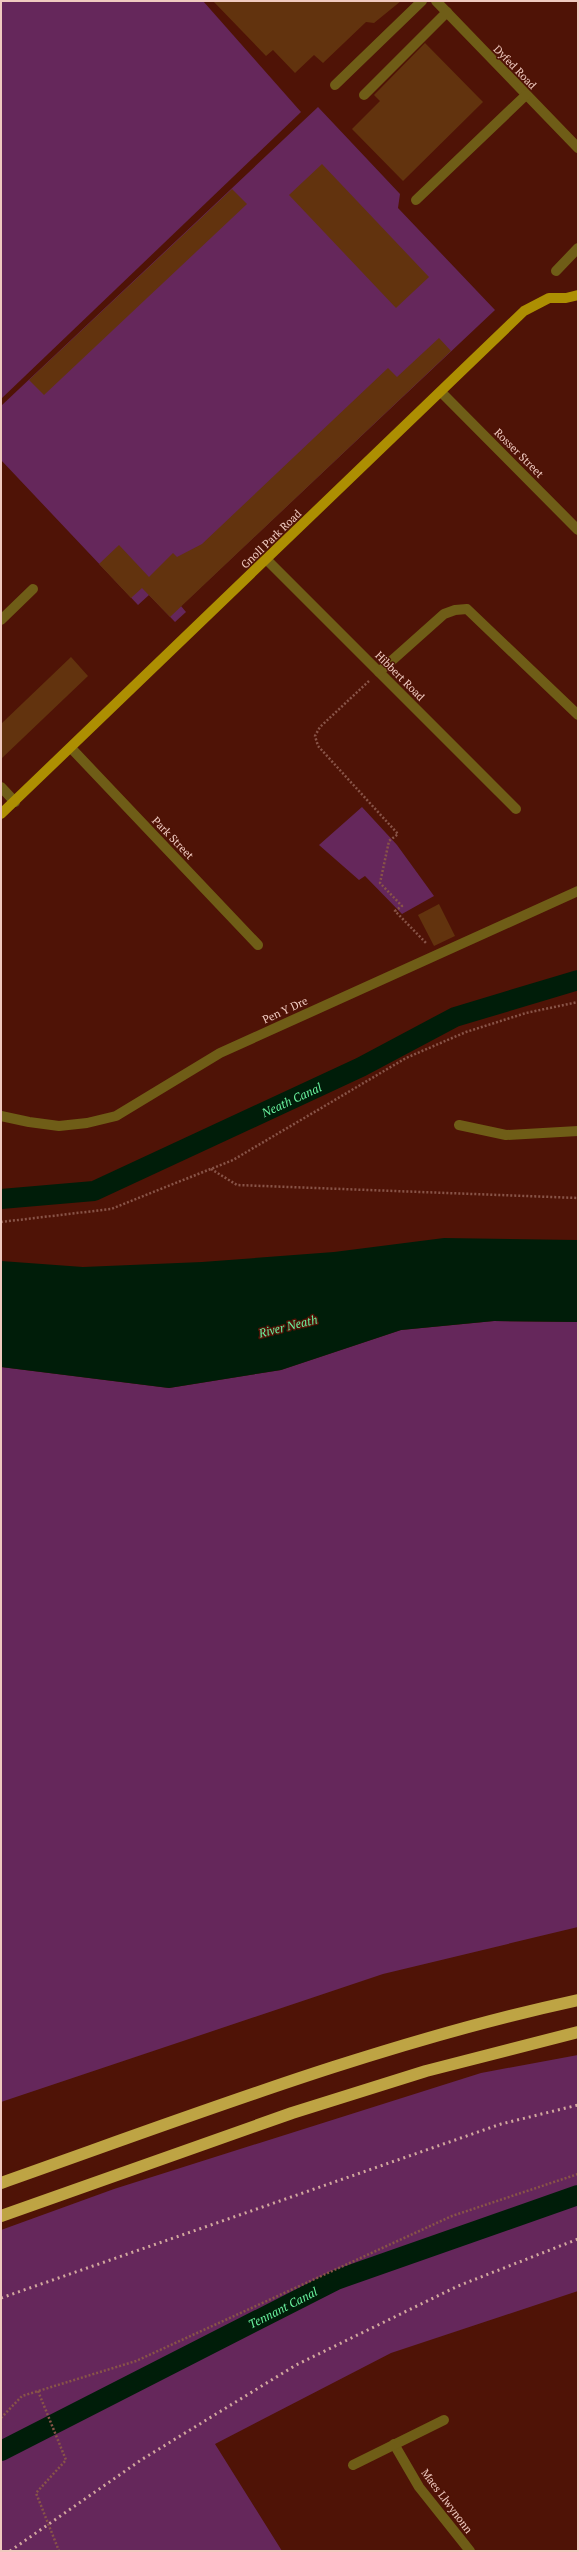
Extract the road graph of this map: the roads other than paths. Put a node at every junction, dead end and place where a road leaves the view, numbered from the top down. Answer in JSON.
{"nodes":[{"id":1,"x":422,"y":1,"type":"edge"},
{"id":2,"x":436,"y":1,"type":"edge"},
{"id":3,"x":447,"y":12,"type":"junction"},
{"id":4,"x":335,"y":85,"type":"dead end"},
{"id":5,"x":364,"y":95,"type":"dead end"},
{"id":6,"x":526,"y":95,"type":"junction"},
{"id":7,"x":578,"y":148,"type":"edge"},
{"id":8,"x":416,"y":200,"type":"dead end"},
{"id":9,"x":578,"y":248,"type":"edge"},
{"id":10,"x":556,"y":270,"type":"dead end"},
{"id":11,"x":578,"y":295,"type":"edge"},
{"id":12,"x":566,"y":298,"type":"junction"},
{"id":13,"x":578,"y":304,"type":"edge"},
{"id":14,"x":442,"y":393,"type":"junction"},
{"id":15,"x":578,"y":530,"type":"edge"},
{"id":16,"x":267,"y":560,"type":"junction"},
{"id":17,"x":33,"y":590,"type":"dead end"},
{"id":18,"x":1,"y":620,"type":"edge"},
{"id":19,"x":378,"y":672,"type":"junction"},
{"id":20,"x":578,"y":715,"type":"edge"},
{"id":21,"x":71,"y":748,"type":"junction"},
{"id":22,"x":1,"y":787,"type":"edge"},
{"id":23,"x":15,"y":802,"type":"junction"},
{"id":24,"x":516,"y":809,"type":"dead end"},
{"id":25,"x":1,"y":814,"type":"edge"},
{"id":26,"x":578,"y":891,"type":"edge"},
{"id":27,"x":258,"y":945,"type":"dead end"},
{"id":28,"x":1,"y":1116,"type":"edge"},
{"id":29,"x":459,"y":1126,"type":"dead end"},
{"id":30,"x":578,"y":1131,"type":"edge"},
{"id":31,"x":578,"y":2000,"type":"edge"},
{"id":32,"x":578,"y":2032,"type":"edge"},
{"id":33,"x":1,"y":2183,"type":"edge"},
{"id":34,"x":1,"y":2216,"type":"edge"},
{"id":35,"x":444,"y":2420,"type":"dead end"},
{"id":36,"x":394,"y":2444,"type":"junction"},
{"id":37,"x":353,"y":2465,"type":"dead end"},
{"id":38,"x":470,"y":2551,"type":"edge"}],
"edges":[{"from":1,"to":4,"type":"street"},
{"from":2,"to":3,"type":"street","name":"Dyfed Road"},
{"from":3,"to":5,"type":"street"},
{"from":3,"to":6,"type":"street","name":"Dyfed Road"},
{"from":6,"to":7,"type":"street","name":"Dyfed Road"},
{"from":6,"to":8,"type":"street"},
{"from":9,"to":10,"type":"street"},
{"from":11,"to":12,"type":"main road","name":"Gnoll Park Road"},
{"from":12,"to":13,"type":"main road"},
{"from":12,"to":14,"type":"main road","name":"Gnoll Park Road"},
{"from":14,"to":15,"type":"street","name":"Rosser Street"},
{"from":14,"to":16,"type":"main road","name":"Gnoll Park Road"},
{"from":16,"to":19,"type":"street","name":"Hibbert Road"},
{"from":16,"to":21,"type":"main road","name":"Gnoll Park Road"},
{"from":17,"to":18,"type":"street"},
{"from":19,"to":20,"type":"street"},
{"from":19,"to":24,"type":"street","name":"Hibbert Road"},
{"from":21,"to":23,"type":"main road","name":"Gnoll Park Road"},
{"from":21,"to":27,"type":"street","name":"Park Street"},
{"from":22,"to":23,"type":"street"},
{"from":23,"to":25,"type":"main road","name":"Gnoll Park Road"},
{"from":26,"to":28,"type":"street","name":"Pen Y Dre"},
{"from":29,"to":30,"type":"street"},
{"from":31,"to":33,"type":"highway"},
{"from":32,"to":34,"type":"highway"},
{"from":35,"to":36,"type":"street"},
{"from":36,"to":37,"type":"street"},
{"from":36,"to":38,"type":"street","name":"Maes Llwynonn"}]}
